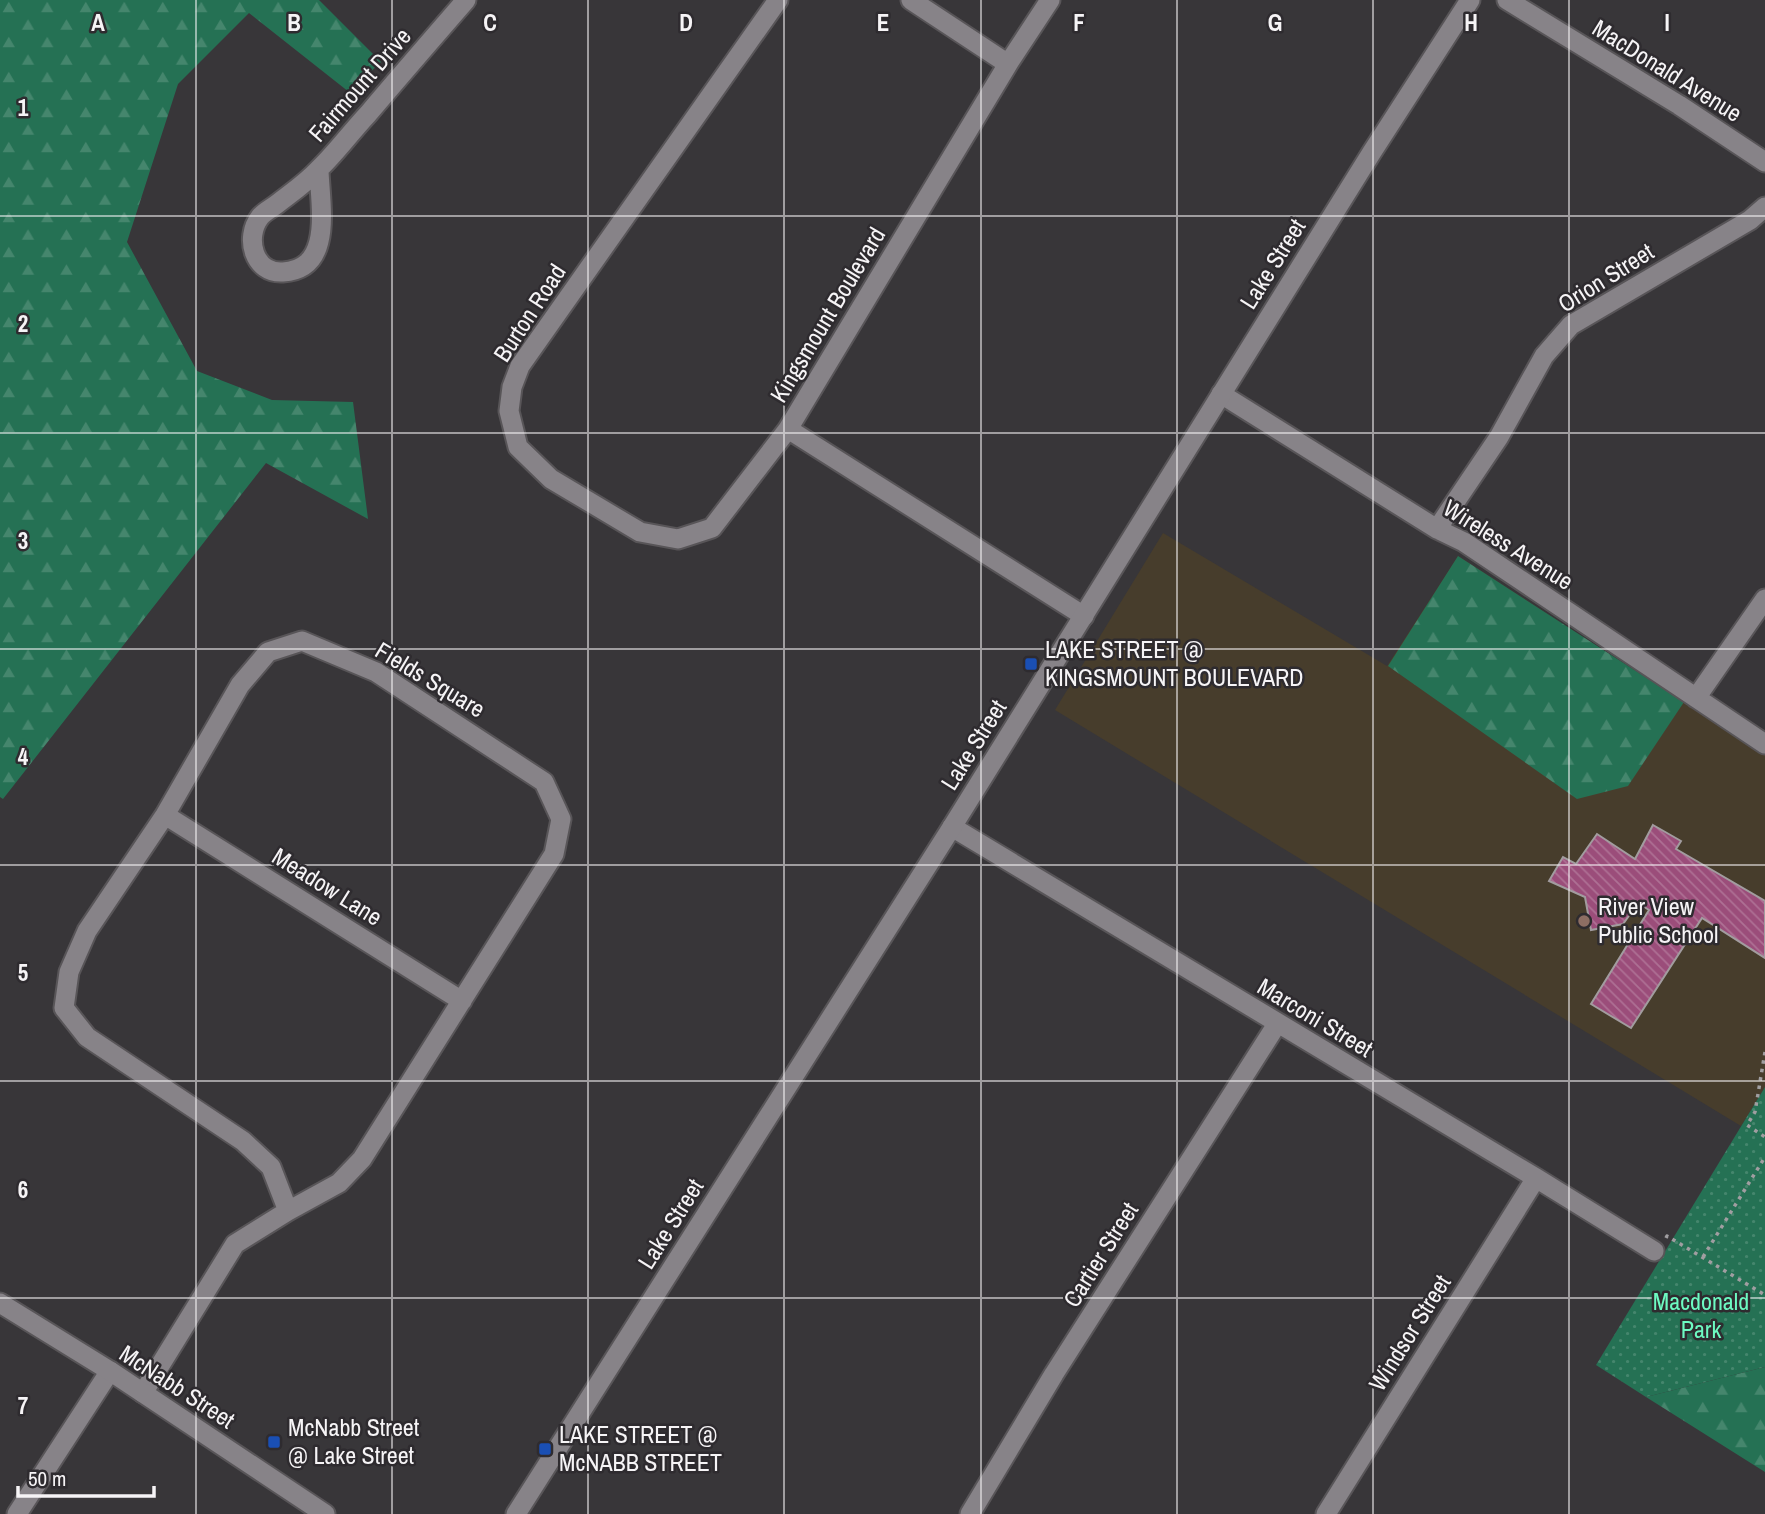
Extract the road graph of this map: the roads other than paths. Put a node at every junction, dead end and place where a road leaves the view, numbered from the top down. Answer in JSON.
{"nodes":[{"id":1,"x":466,"y":0,"type":"edge"},
{"id":2,"x":778,"y":0,"type":"edge"},
{"id":3,"x":911,"y":0,"type":"edge"},
{"id":4,"x":1050,"y":0,"type":"edge"},
{"id":5,"x":1470,"y":0,"type":"edge"},
{"id":6,"x":1507,"y":0,"type":"edge"},
{"id":7,"x":1008,"y":64,"type":"junction"},
{"id":8,"x":1765,"y":162,"type":"edge"},
{"id":9,"x":318,"y":170,"type":"junction"},
{"id":10,"x":1765,"y":207,"type":"edge"},
{"id":11,"x":1221,"y":394,"type":"junction"},
{"id":12,"x":788,"y":429,"type":"junction"},
{"id":13,"x":1437,"y":529,"type":"junction"},
{"id":14,"x":1765,"y":599,"type":"edge"},
{"id":15,"x":1084,"y":616,"type":"junction"},
{"id":16,"x":1696,"y":698,"type":"junction"},
{"id":17,"x":1765,"y":744,"type":"edge"},
{"id":18,"x":165,"y":815,"type":"junction"},
{"id":19,"x":952,"y":827,"type":"junction"},
{"id":20,"x":462,"y":1001,"type":"junction"},
{"id":21,"x":1277,"y":1024,"type":"junction"},
{"id":22,"x":1536,"y":1178,"type":"junction"},
{"id":23,"x":288,"y":1211,"type":"junction"},
{"id":24,"x":1654,"y":1251,"type":"road end"},
{"id":25,"x":0,"y":1303,"type":"edge"},
{"id":26,"x":110,"y":1371,"type":"junction"},
{"id":27,"x":143,"y":1393,"type":"junction"},
{"id":28,"x":17,"y":1514,"type":"edge"},
{"id":29,"x":325,"y":1514,"type":"edge"},
{"id":30,"x":516,"y":1514,"type":"edge"},
{"id":31,"x":970,"y":1514,"type":"edge"},
{"id":32,"x":1326,"y":1514,"type":"edge"}],
"edges":[{"from":1,"to":9,"type":"street","name":"Fairmount Drive"},
{"from":2,"to":12,"type":"street","name":"Burton Road"},
{"from":3,"to":7,"type":"street"},
{"from":4,"to":7,"type":"street","name":"Kingsmount Boulevard"},
{"from":5,"to":11,"type":"street","name":"Lake Street"},
{"from":6,"to":8,"type":"street","name":"MacDonald Avenue"},
{"from":7,"to":12,"type":"street","name":"Kingsmount Boulevard"},
{"from":9,"to":9,"type":"street","name":"Fairmount Drive"},
{"from":10,"to":13,"type":"street","name":"Orion Street"},
{"from":11,"to":13,"type":"street","name":"Wireless Avenue"},
{"from":11,"to":15,"type":"street","name":"Lake Street"},
{"from":12,"to":15,"type":"street","name":"Kingsmount Boulevard"},
{"from":13,"to":16,"type":"street","name":"Wireless Avenue"},
{"from":14,"to":16,"type":"street"},
{"from":15,"to":19,"type":"street","name":"Lake Street"},
{"from":16,"to":17,"type":"street","name":"Wireless Avenue"},
{"from":18,"to":20,"type":"street","name":"Meadow Lane"},
{"from":18,"to":20,"type":"street","name":"Fields Square"},
{"from":18,"to":23,"type":"street","name":"Fields Square"},
{"from":19,"to":21,"type":"street","name":"Marconi Street"},
{"from":19,"to":30,"type":"street","name":"Lake Street"},
{"from":20,"to":23,"type":"street","name":"Fields Square"},
{"from":21,"to":22,"type":"street","name":"Marconi Street"},
{"from":21,"to":31,"type":"street","name":"Cartier Street"},
{"from":22,"to":24,"type":"street","name":"Marconi Street"},
{"from":22,"to":32,"type":"street","name":"Windsor Street"},
{"from":23,"to":27,"type":"street","name":"Fields Square"},
{"from":25,"to":26,"type":"street","name":"McNabb Street"},
{"from":26,"to":27,"type":"street","name":"McNabb Street"},
{"from":26,"to":28,"type":"street"},
{"from":27,"to":29,"type":"street","name":"McNabb Street"}]}
